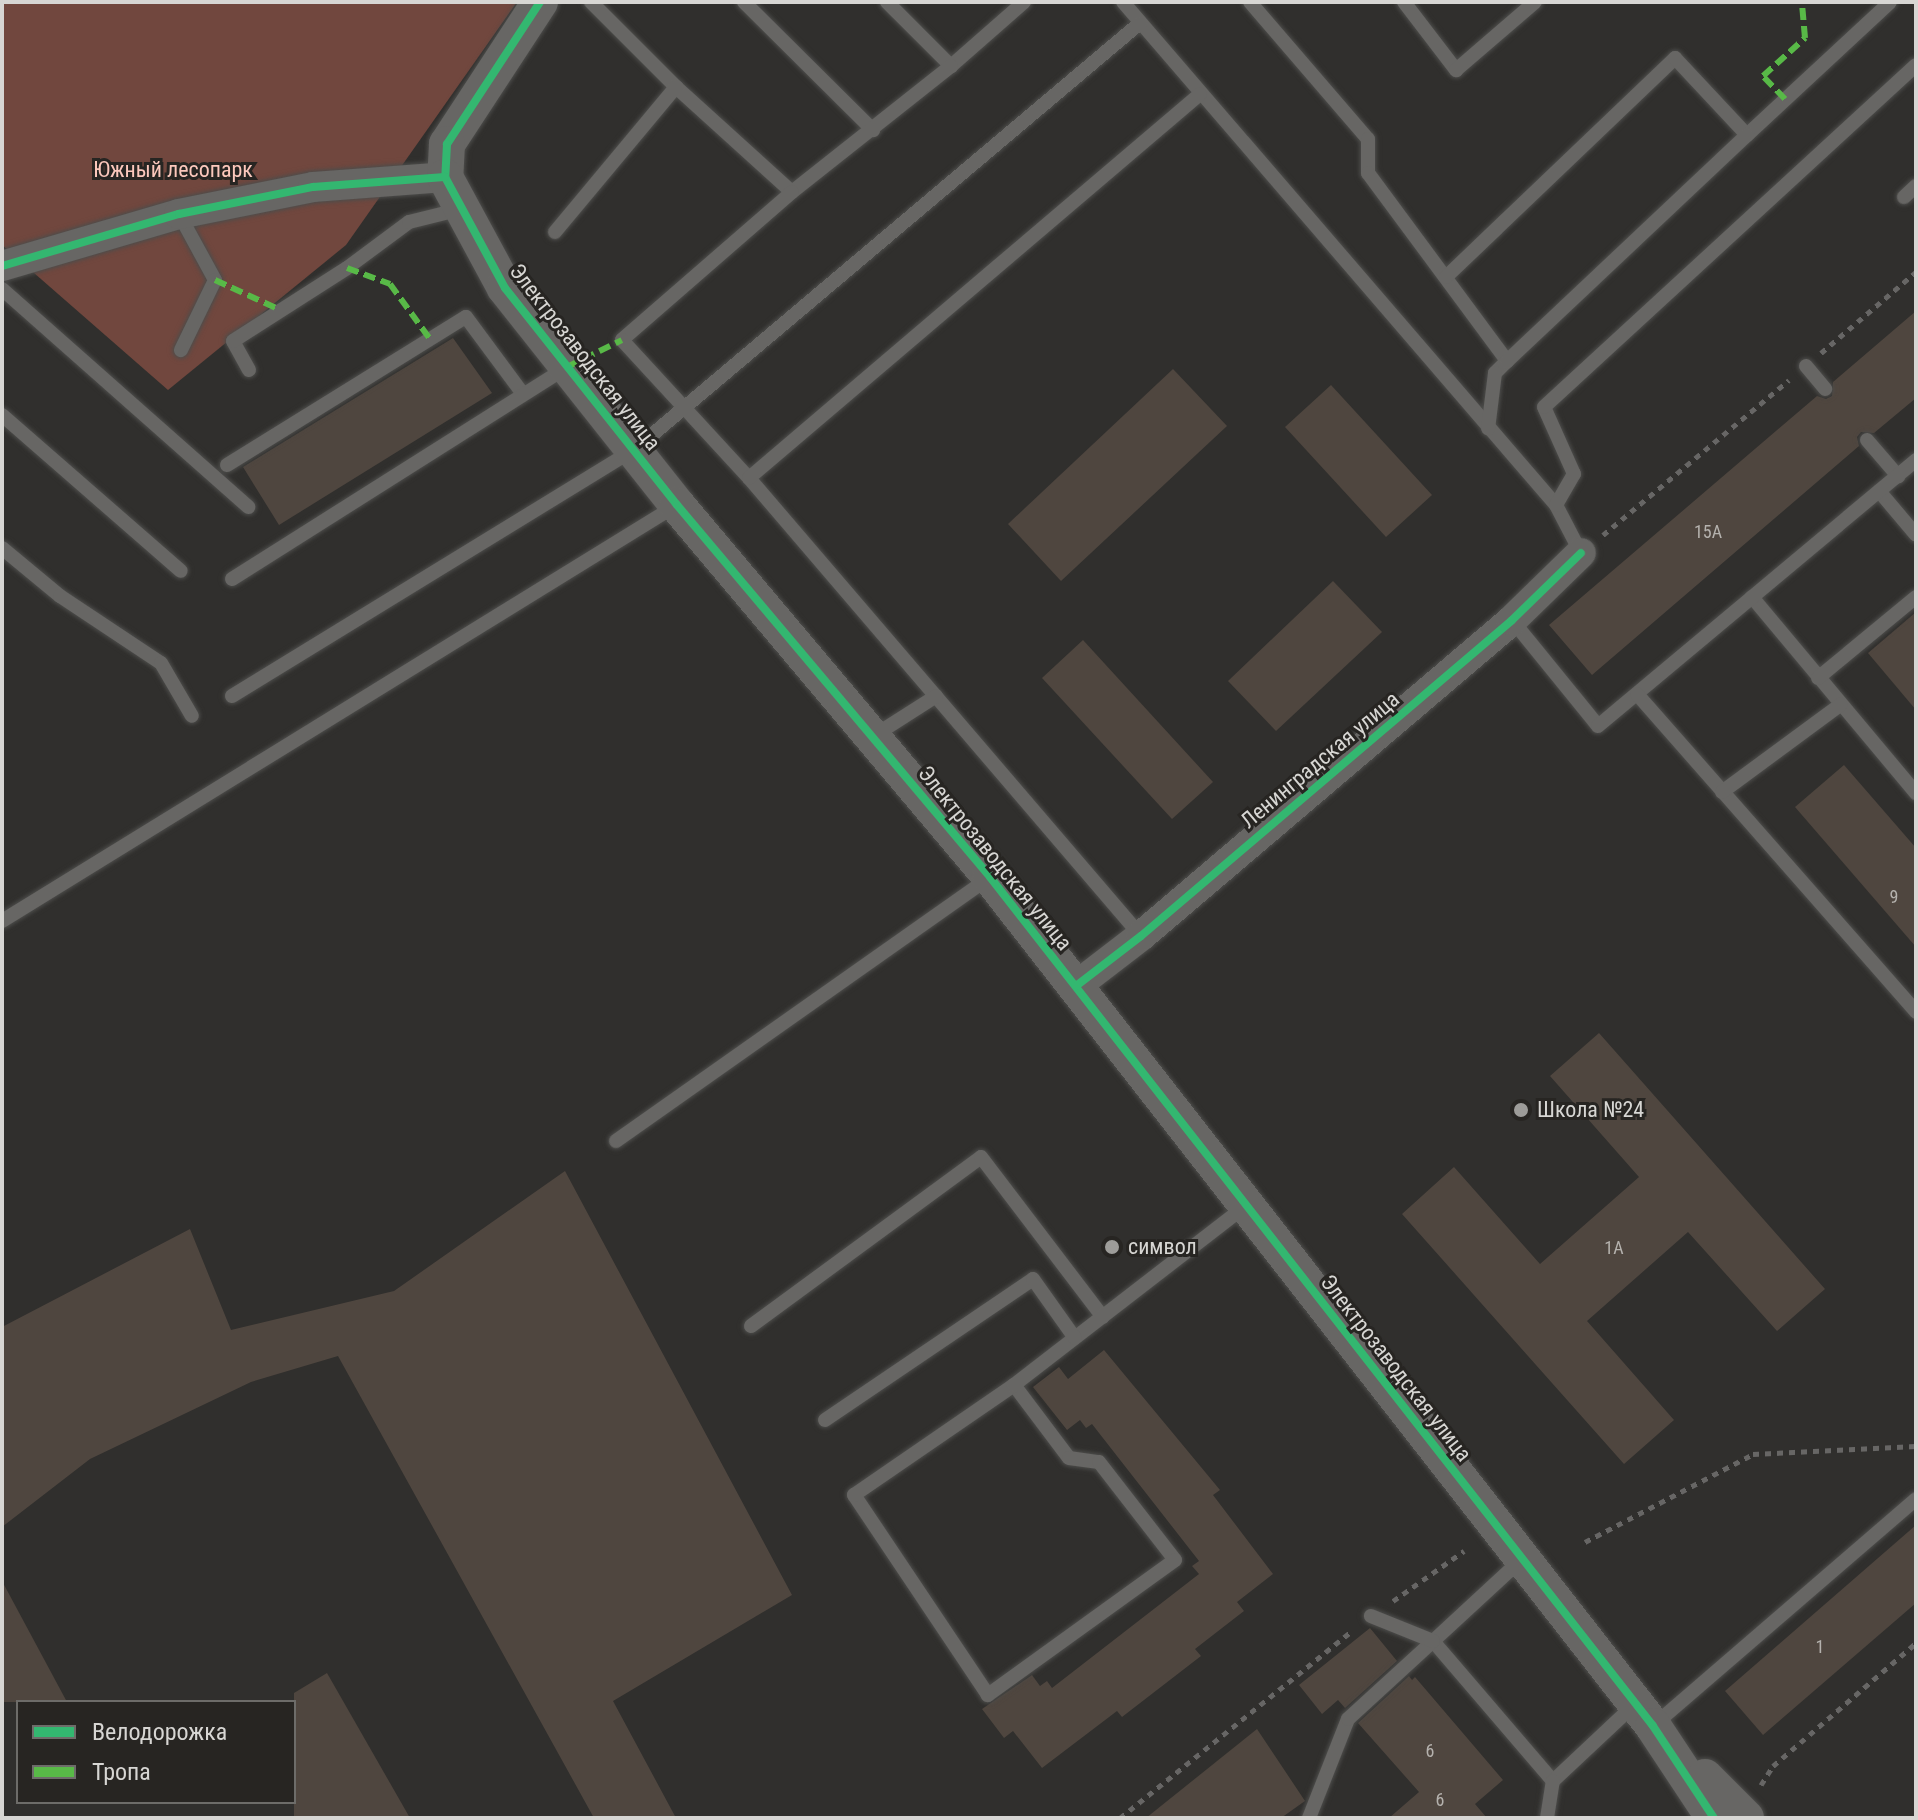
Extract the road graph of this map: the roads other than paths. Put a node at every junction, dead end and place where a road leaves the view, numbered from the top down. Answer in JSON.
{"nodes":[{"id":1,"x":540,"y":2,"type":"edge"},
{"id":2,"x":591,"y":2,"type":"edge"},
{"id":3,"x":744,"y":2,"type":"edge"},
{"id":4,"x":887,"y":2,"type":"edge"},
{"id":5,"x":1024,"y":2,"type":"edge"},
{"id":6,"x":1123,"y":2,"type":"edge"},
{"id":7,"x":1250,"y":2,"type":"edge"},
{"id":8,"x":1404,"y":2,"type":"edge"},
{"id":9,"x":1535,"y":2,"type":"edge"},
{"id":10,"x":1890,"y":2,"type":"edge"},
{"id":11,"x":1140,"y":23,"type":"junction"},
{"id":12,"x":1916,"y":65,"type":"edge"},
{"id":13,"x":951,"y":66,"type":"junction"},
{"id":14,"x":676,"y":87,"type":"junction"},
{"id":15,"x":1200,"y":94,"type":"junction"},
{"id":16,"x":873,"y":130,"type":"junction"},
{"id":17,"x":1747,"y":135,"type":"junction"},
{"id":18,"x":445,"y":177,"type":"junction"},
{"id":19,"x":1916,"y":186,"type":"edge"},
{"id":20,"x":792,"y":192,"type":"junction"},
{"id":21,"x":1904,"y":197,"type":"dead end"},
{"id":22,"x":461,"y":209,"type":"junction"},
{"id":23,"x":179,"y":214,"type":"junction"},
{"id":24,"x":555,"y":232,"type":"dead end"},
{"id":25,"x":2,"y":266,"type":"edge"},
{"id":26,"x":1446,"y":277,"type":"junction"},
{"id":27,"x":2,"y":289,"type":"edge"},
{"id":28,"x":181,"y":350,"type":"dead end"},
{"id":29,"x":1507,"y":361,"type":"junction"},
{"id":30,"x":1806,"y":366,"type":"road end"},
{"id":31,"x":567,"y":367,"type":"junction"},
{"id":32,"x":249,"y":370,"type":"dead end"},
{"id":33,"x":1825,"y":389,"type":"dead end"},
{"id":34,"x":523,"y":394,"type":"junction"},
{"id":35,"x":686,"y":407,"type":"junction"},
{"id":36,"x":2,"y":415,"type":"edge"},
{"id":37,"x":1488,"y":429,"type":"junction"},
{"id":38,"x":1867,"y":440,"type":"dead end"},
{"id":39,"x":634,"y":450,"type":"junction"},
{"id":40,"x":1916,"y":460,"type":"edge"},
{"id":41,"x":227,"y":465,"type":"dead end"},
{"id":42,"x":1898,"y":476,"type":"junction"},
{"id":43,"x":749,"y":478,"type":"junction"},
{"id":44,"x":1879,"y":491,"type":"junction"},
{"id":45,"x":677,"y":505,"type":"junction"},
{"id":46,"x":1556,"y":505,"type":"junction"},
{"id":47,"x":248,"y":507,"type":"dead end"},
{"id":48,"x":1916,"y":535,"type":"edge"},
{"id":49,"x":2,"y":548,"type":"edge"},
{"id":50,"x":1581,"y":553,"type":"joint"},
{"id":51,"x":181,"y":571,"type":"dead end"},
{"id":52,"x":232,"y":579,"type":"dead end"},
{"id":53,"x":1752,"y":597,"type":"junction"},
{"id":54,"x":1916,"y":597,"type":"edge"},
{"id":55,"x":1512,"y":620,"type":"junction"},
{"id":56,"x":1818,"y":678,"type":"junction"},
{"id":57,"x":1637,"y":694,"type":"junction"},
{"id":58,"x":232,"y":696,"type":"dead end"},
{"id":59,"x":936,"y":696,"type":"junction"},
{"id":60,"x":1840,"y":705,"type":"junction"},
{"id":61,"x":192,"y":716,"type":"dead end"},
{"id":62,"x":872,"y":737,"type":"junction"},
{"id":63,"x":1914,"y":786,"type":"edge"},
{"id":64,"x":1722,"y":792,"type":"junction"},
{"id":65,"x":990,"y":877,"type":"junction"},
{"id":66,"x":2,"y":921,"type":"edge"},
{"id":67,"x":1141,"y":936,"type":"junction"},
{"id":68,"x":1076,"y":986,"type":"junction"},
{"id":69,"x":1916,"y":1012,"type":"edge"},
{"id":70,"x":616,"y":1141,"type":"dead end"},
{"id":71,"x":1246,"y":1206,"type":"junction"},
{"id":72,"x":1103,"y":1317,"type":"junction"},
{"id":73,"x":751,"y":1326,"type":"dead end"},
{"id":74,"x":1075,"y":1338,"type":"junction"},
{"id":75,"x":1014,"y":1385,"type":"junction"},
{"id":76,"x":825,"y":1420,"type":"dead end"},
{"id":77,"x":1916,"y":1499,"type":"edge"},
{"id":78,"x":1522,"y":1559,"type":"junction"},
{"id":79,"x":1371,"y":1616,"type":"road end"},
{"id":80,"x":1433,"y":1641,"type":"junction"},
{"id":81,"x":1644,"y":1715,"type":"junction"},
{"id":82,"x":1553,"y":1781,"type":"junction"},
{"id":83,"x":1309,"y":1818,"type":"edge"},
{"id":84,"x":1547,"y":1818,"type":"edge"},
{"id":85,"x":1714,"y":1818,"type":"edge"},
{"id":86,"x":1746,"y":1818,"type":"edge"}],
"edges":[{"from":1,"to":18,"type":"street"},
{"from":2,"to":14,"type":"lane"},
{"from":3,"to":16,"type":"lane"},
{"from":4,"to":13,"type":"lane"},
{"from":5,"to":13,"type":"lane"},
{"from":6,"to":11,"type":"lane"},
{"from":7,"to":26,"type":"lane"},
{"from":8,"to":9,"type":"lane"},
{"from":10,"to":17,"type":"lane"},
{"from":11,"to":15,"type":"lane"},
{"from":11,"to":35,"type":"lane"},
{"from":12,"to":46,"type":"lane"},
{"from":13,"to":16,"type":"lane"},
{"from":14,"to":20,"type":"lane"},
{"from":14,"to":24,"type":"lane"},
{"from":15,"to":37,"type":"lane"},
{"from":15,"to":43,"type":"lane"},
{"from":16,"to":20,"type":"lane"},
{"from":17,"to":26,"type":"lane"},
{"from":17,"to":29,"type":"lane"},
{"from":18,"to":22,"type":"street","name":"Электрозаводская улица"},
{"from":18,"to":23,"type":"street"},
{"from":19,"to":21,"type":"lane"},
{"from":20,"to":35,"type":"lane"},
{"from":22,"to":31,"type":"street","name":"Электрозаводская улица"},
{"from":22,"to":32,"type":"lane"},
{"from":23,"to":25,"type":"street"},
{"from":23,"to":28,"type":"lane"},
{"from":26,"to":29,"type":"lane"},
{"from":27,"to":47,"type":"lane"},
{"from":29,"to":37,"type":"lane"},
{"from":30,"to":33,"type":"lane"},
{"from":31,"to":34,"type":"lane"},
{"from":31,"to":39,"type":"street","name":"Электрозаводская улица"},
{"from":34,"to":41,"type":"lane"},
{"from":34,"to":52,"type":"lane"},
{"from":35,"to":39,"type":"lane"},
{"from":35,"to":43,"type":"lane"},
{"from":36,"to":51,"type":"lane"},
{"from":37,"to":46,"type":"lane"},
{"from":38,"to":42,"type":"lane"},
{"from":39,"to":45,"type":"street","name":"Электрозаводская улица"},
{"from":39,"to":58,"type":"lane"},
{"from":40,"to":42,"type":"lane"},
{"from":42,"to":44,"type":"lane"},
{"from":43,"to":59,"type":"lane"},
{"from":44,"to":48,"type":"lane"},
{"from":44,"to":53,"type":"lane"},
{"from":45,"to":62,"type":"street","name":"Электрозаводская улица"},
{"from":45,"to":66,"type":"lane"},
{"from":46,"to":50,"type":"lane"},
{"from":49,"to":61,"type":"lane"},
{"from":50,"to":55,"type":"street","name":"Ленинградская улица"},
{"from":53,"to":56,"type":"lane"},
{"from":53,"to":57,"type":"lane"},
{"from":54,"to":56,"type":"lane"},
{"from":55,"to":57,"type":"lane"},
{"from":55,"to":67,"type":"street","name":"Ленинградская улица"},
{"from":56,"to":60,"type":"lane"},
{"from":57,"to":64,"type":"lane"},
{"from":59,"to":62,"type":"lane"},
{"from":59,"to":67,"type":"lane"},
{"from":60,"to":63,"type":"lane"},
{"from":60,"to":64,"type":"lane"},
{"from":62,"to":65,"type":"street","name":"Электрозаводская улица"},
{"from":64,"to":69,"type":"lane"},
{"from":65,"to":68,"type":"street","name":"Электрозаводская улица"},
{"from":65,"to":70,"type":"lane"},
{"from":67,"to":68,"type":"street","name":"Ленинградская улица"},
{"from":68,"to":71,"type":"street","name":"Электрозаводская улица"},
{"from":71,"to":72,"type":"lane"},
{"from":71,"to":78,"type":"street","name":"Электрозаводская улица"},
{"from":72,"to":73,"type":"lane"},
{"from":72,"to":74,"type":"lane"},
{"from":74,"to":75,"type":"lane"},
{"from":74,"to":76,"type":"lane"},
{"from":75,"to":75,"type":"lane"},
{"from":77,"to":81,"type":"lane"},
{"from":78,"to":80,"type":"lane"},
{"from":78,"to":81,"type":"street","name":"Электрозаводская улица"},
{"from":79,"to":80,"type":"lane"},
{"from":80,"to":82,"type":"lane"},
{"from":80,"to":83,"type":"lane"},
{"from":81,"to":82,"type":"lane"},
{"from":81,"to":85,"type":"street","name":"Электрозаводская улица"},
{"from":81,"to":86,"type":"street","name":"Электрозаводская улица"},
{"from":82,"to":84,"type":"lane"}]}
